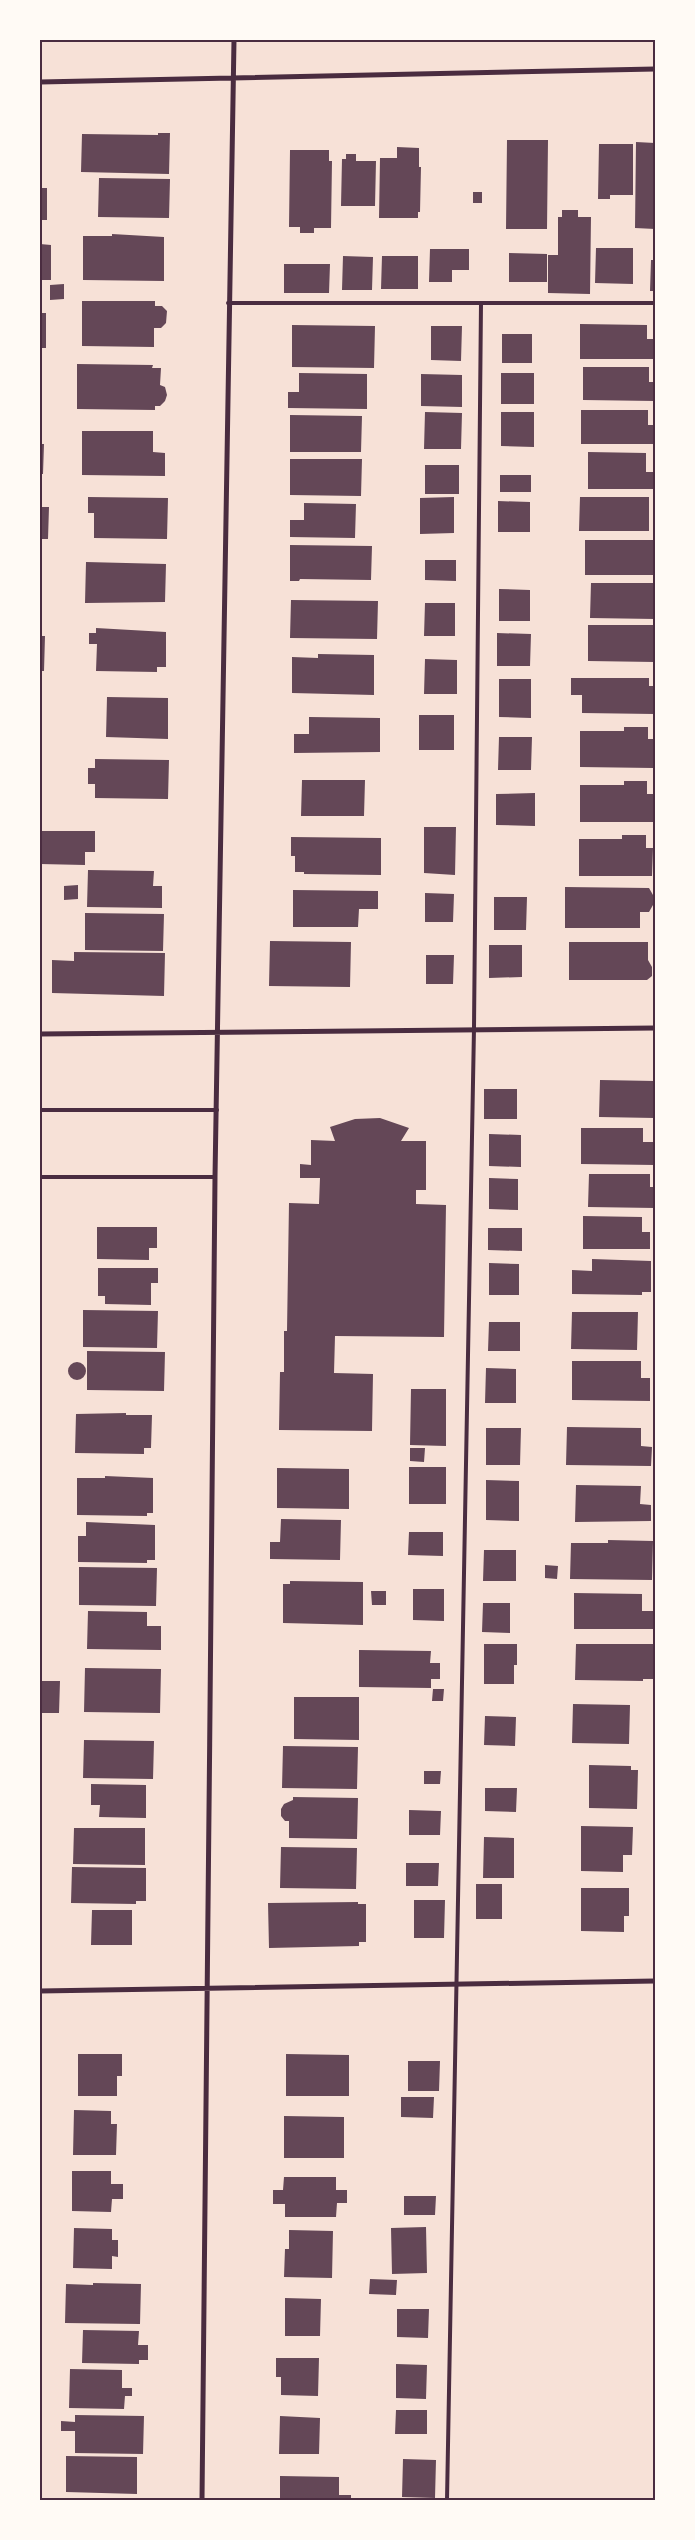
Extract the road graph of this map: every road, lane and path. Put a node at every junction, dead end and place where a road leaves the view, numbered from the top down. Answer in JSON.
{"nodes":[{"id":1,"x":234,"y":40,"type":"edge"},
{"id":2,"x":655,"y":69,"type":"edge"},
{"id":3,"x":234,"y":79,"type":"junction"},
{"id":4,"x":40,"y":82,"type":"edge"},
{"id":5,"x":228,"y":303,"type":"junction"},
{"id":6,"x":481,"y":303,"type":"junction"},
{"id":7,"x":655,"y":303,"type":"edge"},
{"id":8,"x":474,"y":1028,"type":"junction"},
{"id":9,"x":655,"y":1028,"type":"edge"},
{"id":10,"x":218,"y":1032,"type":"junction"},
{"id":11,"x":40,"y":1034,"type":"edge"},
{"id":12,"x":40,"y":1110,"type":"edge"},
{"id":13,"x":217,"y":1110,"type":"junction"},
{"id":14,"x":40,"y":1177,"type":"edge"},
{"id":15,"x":216,"y":1177,"type":"junction"},
{"id":16,"x":655,"y":1981,"type":"edge"},
{"id":17,"x":456,"y":1986,"type":"junction"},
{"id":18,"x":209,"y":1989,"type":"junction"},
{"id":19,"x":40,"y":1991,"type":"edge"},
{"id":20,"x":202,"y":2500,"type":"edge"},
{"id":21,"x":447,"y":2500,"type":"edge"}],
"edges":[{"from":1,"to":3,"type":"street"},
{"from":2,"to":3,"type":"street"},
{"from":3,"to":4,"type":"street"},
{"from":3,"to":5,"type":"street"},
{"from":5,"to":6,"type":"lane"},
{"from":5,"to":10,"type":"street"},
{"from":6,"to":7,"type":"lane"},
{"from":6,"to":8,"type":"lane"},
{"from":8,"to":9,"type":"street"},
{"from":8,"to":10,"type":"street"},
{"from":8,"to":17,"type":"lane"},
{"from":10,"to":11,"type":"street"},
{"from":10,"to":13,"type":"street"},
{"from":12,"to":13,"type":"lane"},
{"from":13,"to":15,"type":"street"},
{"from":14,"to":15,"type":"lane"},
{"from":15,"to":18,"type":"street"},
{"from":16,"to":17,"type":"street"},
{"from":17,"to":18,"type":"street"},
{"from":17,"to":21,"type":"lane"},
{"from":18,"to":19,"type":"street"},
{"from":18,"to":20,"type":"street"}]}
